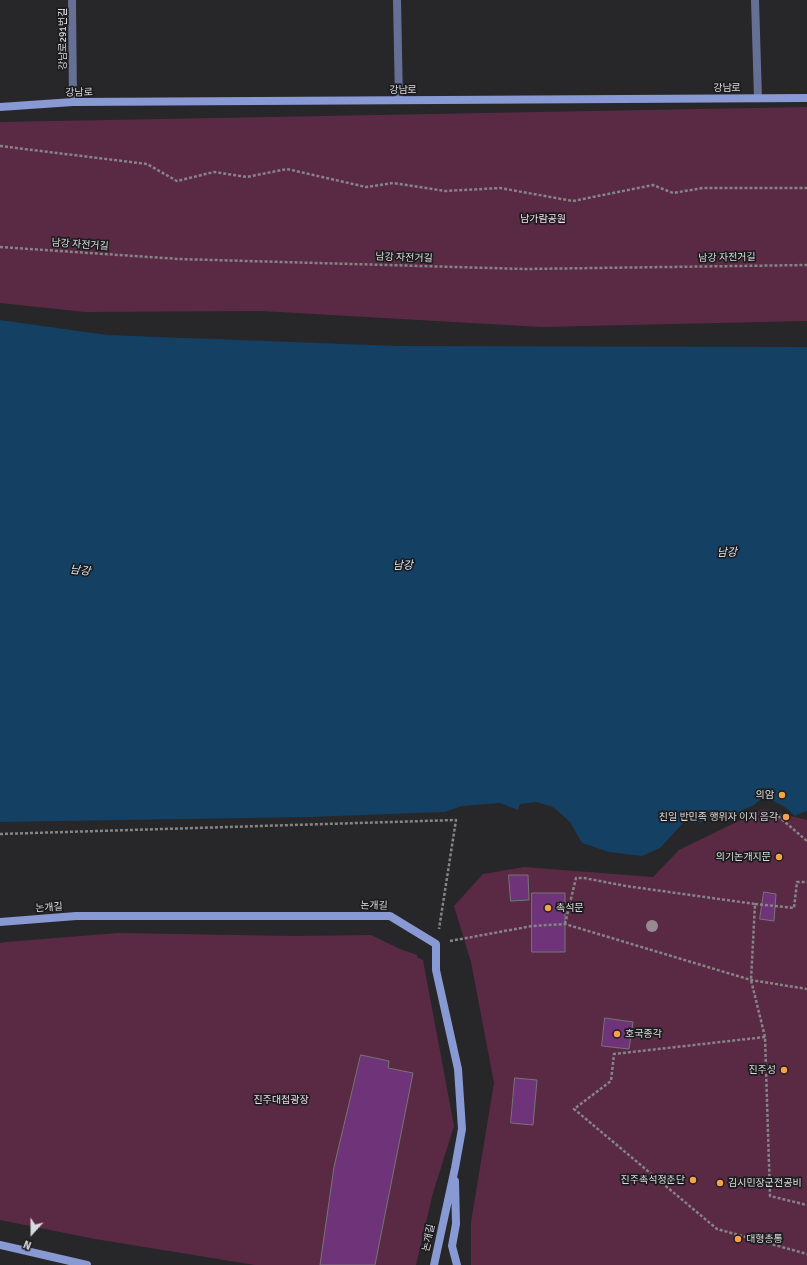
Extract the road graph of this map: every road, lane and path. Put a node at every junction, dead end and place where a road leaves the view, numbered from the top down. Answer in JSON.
{"nodes":[{"id":1,"x":72,"y":0,"type":"edge"},
{"id":2,"x":397,"y":0,"type":"edge"},
{"id":3,"x":754,"y":0,"type":"edge"},
{"id":4,"x":758,"y":98,"type":"junction"},
{"id":5,"x":807,"y":98,"type":"edge"},
{"id":6,"x":399,"y":100,"type":"junction"},
{"id":7,"x":73,"y":102,"type":"junction"},
{"id":8,"x":0,"y":107,"type":"edge"},
{"id":9,"x":0,"y":146,"type":"edge"},
{"id":10,"x":807,"y":188,"type":"edge"},
{"id":11,"x":0,"y":247,"type":"edge"},
{"id":12,"x":807,"y":265,"type":"edge"},
{"id":13,"x":778,"y":816,"type":"dead end"},
{"id":14,"x":0,"y":834,"type":"edge"},
{"id":15,"x":807,"y":841,"type":"edge"},
{"id":16,"x":807,"y":882,"type":"edge"},
{"id":17,"x":755,"y":904,"type":"junction"},
{"id":18,"x":0,"y":922,"type":"edge"},
{"id":19,"x":565,"y":924,"type":"junction"},
{"id":20,"x":436,"y":944,"type":"junction"},
{"id":21,"x":751,"y":980,"type":"junction"},
{"id":22,"x":807,"y":989,"type":"edge"},
{"id":23,"x":765,"y":1036,"type":"junction"},
{"id":24,"x":455,"y":1168,"type":"junction"},
{"id":25,"x":807,"y":1205,"type":"edge"},
{"id":26,"x":0,"y":1245,"type":"edge"},
{"id":27,"x":807,"y":1254,"type":"edge"},
{"id":28,"x":87,"y":1265,"type":"edge"},
{"id":29,"x":434,"y":1265,"type":"edge"},
{"id":30,"x":457,"y":1265,"type":"edge"}],
"edges":[{"from":1,"to":7,"type":"street","name":"강남로291번길"},
{"from":2,"to":6,"type":"street"},
{"from":3,"to":4,"type":"street"},
{"from":4,"to":5,"type":"street","name":"강남로"},
{"from":4,"to":6,"type":"street","name":"강남로"},
{"from":6,"to":7,"type":"street","name":"강남로"},
{"from":7,"to":8,"type":"street","name":"강남로"},
{"from":9,"to":10,"type":"path"},
{"from":11,"to":12,"type":"path","name":"남강 자전거길"},
{"from":13,"to":15,"type":"path"},
{"from":14,"to":20,"type":"path"},
{"from":16,"to":17,"type":"path"},
{"from":17,"to":19,"type":"path"},
{"from":17,"to":21,"type":"path"},
{"from":18,"to":20,"type":"street","name":"논개길"},
{"from":19,"to":20,"type":"path"},
{"from":19,"to":21,"type":"path"},
{"from":20,"to":24,"type":"street","name":"논개길"},
{"from":21,"to":22,"type":"path"},
{"from":21,"to":23,"type":"path"},
{"from":23,"to":25,"type":"path"},
{"from":23,"to":27,"type":"path"},
{"from":24,"to":29,"type":"street","name":"논개길"},
{"from":24,"to":30,"type":"street"},
{"from":26,"to":28,"type":"street"}]}
